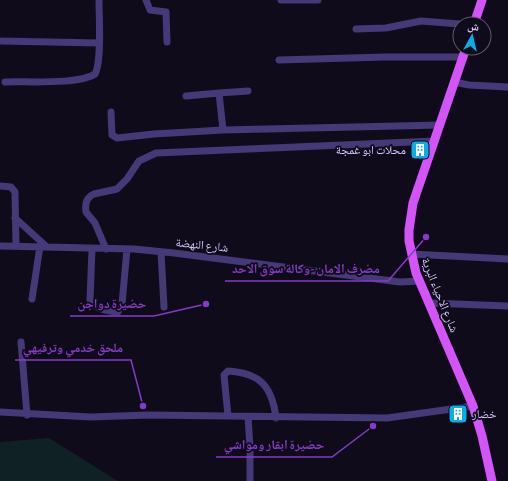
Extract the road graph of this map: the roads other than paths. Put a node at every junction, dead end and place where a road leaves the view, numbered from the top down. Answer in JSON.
{"nodes":[{"id":1,"x":99,"y":0,"type":"edge"},
{"id":2,"x":146,"y":0,"type":"edge"},
{"id":3,"x":281,"y":0,"type":"edge"},
{"id":4,"x":318,"y":0,"type":"edge"},
{"id":5,"x":482,"y":0,"type":"edge"},
{"id":6,"x":477,"y":16,"type":"edge"},
{"id":7,"x":452,"y":23,"type":"edge"},
{"id":8,"x":356,"y":29,"type":"dead end"},
{"id":9,"x":0,"y":40,"type":"edge"},
{"id":10,"x":167,"y":42,"type":"dead end"},
{"id":11,"x":99,"y":43,"type":"junction"},
{"id":12,"x":452,"y":53,"type":"edge"},
{"id":13,"x":463,"y":56,"type":"edge"},
{"id":14,"x":279,"y":60,"type":"dead end"},
{"id":15,"x":5,"y":82,"type":"dead end"},
{"id":16,"x":454,"y":82,"type":"junction"},
{"id":17,"x":508,"y":87,"type":"edge"},
{"id":18,"x":248,"y":91,"type":"dead end"},
{"id":19,"x":219,"y":93,"type":"junction"},
{"id":20,"x":186,"y":96,"type":"dead end"},
{"id":21,"x":111,"y":112,"type":"dead end"},
{"id":22,"x":440,"y":125,"type":"junction"},
{"id":23,"x":223,"y":130,"type":"junction"},
{"id":24,"x":434,"y":141,"type":"junction"},
{"id":25,"x":0,"y":186,"type":"edge"},
{"id":26,"x":16,"y":218,"type":"junction"},
{"id":27,"x":16,"y":245,"type":"junction"},
{"id":28,"x":0,"y":246,"type":"edge"},
{"id":29,"x":43,"y":246,"type":"junction"},
{"id":30,"x":92,"y":249,"type":"junction"},
{"id":31,"x":106,"y":249,"type":"junction"},
{"id":32,"x":127,"y":249,"type":"junction"},
{"id":33,"x":161,"y":252,"type":"junction"},
{"id":34,"x":411,"y":254,"type":"junction"},
{"id":35,"x":508,"y":259,"type":"edge"},
{"id":36,"x":420,"y":281,"type":"junction"},
{"id":37,"x":32,"y":299,"type":"dead end"},
{"id":38,"x":430,"y":303,"type":"junction"},
{"id":39,"x":508,"y":306,"type":"edge"},
{"id":40,"x":164,"y":307,"type":"dead end"},
{"id":41,"x":21,"y":342,"type":"dead end"},
{"id":42,"x":473,"y":406,"type":"junction"},
{"id":43,"x":0,"y":412,"type":"edge"},
{"id":44,"x":27,"y":415,"type":"junction"},
{"id":45,"x":228,"y":416,"type":"junction"},
{"id":46,"x":248,"y":417,"type":"junction"},
{"id":47,"x":276,"y":418,"type":"junction"},
{"id":48,"x":250,"y":481,"type":"edge"},
{"id":49,"x":492,"y":481,"type":"edge"}],
"edges":[{"from":1,"to":11,"type":"street"},
{"from":2,"to":10,"type":"street"},
{"from":3,"to":4,"type":"street"},
{"from":5,"to":6,"type":"main road"},
{"from":7,"to":8,"type":"street"},
{"from":9,"to":11,"type":"street"},
{"from":11,"to":15,"type":"street"},
{"from":12,"to":14,"type":"street"},
{"from":13,"to":16,"type":"main road","name":"شارع الاحياء البرية"},
{"from":16,"to":17,"type":"street"},
{"from":16,"to":22,"type":"main road","name":"شارع الاحياء البرية"},
{"from":18,"to":19,"type":"street"},
{"from":19,"to":20,"type":"street"},
{"from":19,"to":23,"type":"street"},
{"from":21,"to":23,"type":"street"},
{"from":22,"to":23,"type":"street"},
{"from":22,"to":24,"type":"main road","name":"شارع الاحياء البرية"},
{"from":24,"to":31,"type":"street"},
{"from":24,"to":34,"type":"main road","name":"شارع الاحياء البرية"},
{"from":25,"to":26,"type":"street"},
{"from":26,"to":27,"type":"street"},
{"from":26,"to":29,"type":"street"},
{"from":27,"to":28,"type":"street","name":"شارع النهضة"},
{"from":27,"to":29,"type":"street","name":"شارع النهضة"},
{"from":29,"to":30,"type":"street","name":"شارع النهضة"},
{"from":29,"to":37,"type":"street"},
{"from":30,"to":31,"type":"street","name":"شارع النهضة"},
{"from":30,"to":32,"type":"street"},
{"from":31,"to":32,"type":"street","name":"شارع النهضة"},
{"from":32,"to":33,"type":"street","name":"شارع النهضة"},
{"from":33,"to":36,"type":"street","name":"شارع النهضة"},
{"from":33,"to":40,"type":"street"},
{"from":34,"to":35,"type":"street"},
{"from":34,"to":36,"type":"main road","name":"شارع الاحياء البرية"},
{"from":36,"to":38,"type":"main road","name":"شارع الاحياء البرية"},
{"from":38,"to":39,"type":"street"},
{"from":38,"to":42,"type":"main road","name":"شارع الاحياء البرية"},
{"from":41,"to":44,"type":"street"},
{"from":42,"to":47,"type":"street"},
{"from":42,"to":49,"type":"main road","name":"شارع الاحياء البرية"},
{"from":43,"to":44,"type":"street"},
{"from":44,"to":45,"type":"street"},
{"from":45,"to":46,"type":"street"},
{"from":45,"to":47,"type":"street"},
{"from":46,"to":47,"type":"street"},
{"from":46,"to":48,"type":"street"}]}
